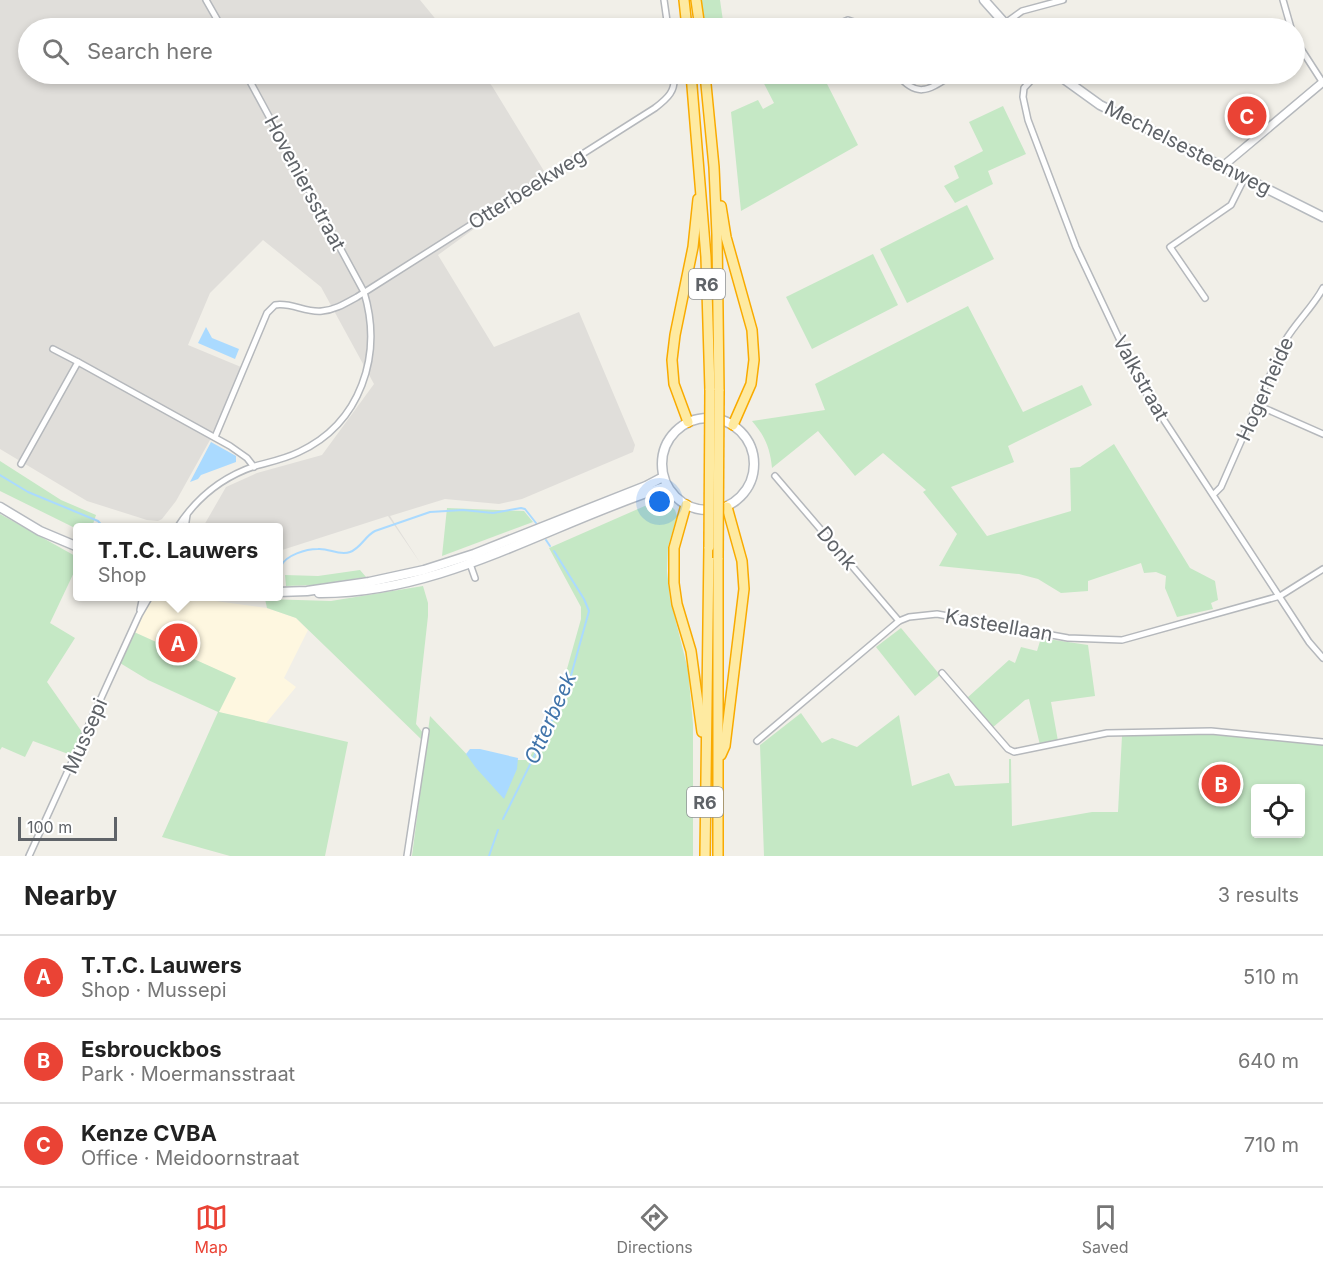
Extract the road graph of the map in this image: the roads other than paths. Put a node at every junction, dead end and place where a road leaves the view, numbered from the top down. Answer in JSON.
{"nodes":[{"id":1,"x":206,"y":0,"type":"edge"},
{"id":2,"x":664,"y":0,"type":"edge"},
{"id":3,"x":684,"y":0,"type":"edge"},
{"id":4,"x":696,"y":0,"type":"edge"},
{"id":5,"x":984,"y":0,"type":"edge"},
{"id":6,"x":1063,"y":0,"type":"edge"},
{"id":7,"x":1283,"y":0,"type":"edge"},
{"id":8,"x":216,"y":18,"type":"edge"},
{"id":9,"x":667,"y":18,"type":"edge"},
{"id":10,"x":686,"y":18,"type":"edge"},
{"id":11,"x":699,"y":18,"type":"edge"},
{"id":12,"x":999,"y":18,"type":"edge"},
{"id":13,"x":1015,"y":18,"type":"edge"},
{"id":14,"x":1288,"y":18,"type":"edge"},
{"id":15,"x":1305,"y":55,"type":"edge"},
{"id":16,"x":1323,"y":83,"type":"edge"},
{"id":17,"x":251,"y":84,"type":"edge"},
{"id":18,"x":675,"y":84,"type":"edge"},
{"id":19,"x":692,"y":84,"type":"edge"},
{"id":20,"x":706,"y":84,"type":"edge"},
{"id":21,"x":907,"y":84,"type":"edge"},
{"id":22,"x":939,"y":84,"type":"edge"},
{"id":23,"x":1028,"y":84,"type":"edge"},
{"id":24,"x":1071,"y":84,"type":"edge"},
{"id":25,"x":1223,"y":166,"type":"junction"},
{"id":26,"x":1245,"y":177,"type":"junction"},
{"id":27,"x":700,"y":178,"type":"junction"},
{"id":28,"x":715,"y":189,"type":"junction"},
{"id":29,"x":1323,"y":217,"type":"edge"},
{"id":30,"x":1323,"y":288,"type":"edge"},
{"id":31,"x":364,"y":292,"type":"junction"},
{"id":32,"x":1205,"y":298,"type":"dead end"},
{"id":33,"x":53,"y":349,"type":"dead end"},
{"id":34,"x":78,"y":362,"type":"junction"},
{"id":35,"x":714,"y":390,"type":"junction"},
{"id":36,"x":1257,"y":405,"type":"junction"},
{"id":37,"x":688,"y":422,"type":"junction"},
{"id":38,"x":733,"y":425,"type":"junction"},
{"id":39,"x":1323,"y":434,"type":"edge"},
{"id":40,"x":215,"y":437,"type":"junction"},
{"id":41,"x":21,"y":464,"type":"dead end"},
{"id":42,"x":254,"y":467,"type":"junction"},
{"id":43,"x":775,"y":476,"type":"dead end"},
{"id":44,"x":665,"y":481,"type":"junction"},
{"id":45,"x":1214,"y":494,"type":"junction"},
{"id":46,"x":686,"y":505,"type":"junction"},
{"id":47,"x":0,"y":507,"type":"edge"},
{"id":48,"x":727,"y":507,"type":"junction"},
{"id":49,"x":187,"y":513,"type":"junction"},
{"id":50,"x":180,"y":523,"type":"edge"},
{"id":51,"x":186,"y":523,"type":"edge"},
{"id":52,"x":73,"y":545,"type":"edge"},
{"id":53,"x":469,"y":560,"type":"junction"},
{"id":54,"x":1323,"y":569,"type":"edge"},
{"id":55,"x":475,"y":578,"type":"dead end"},
{"id":56,"x":283,"y":592,"type":"edge"},
{"id":57,"x":1280,"y":596,"type":"junction"},
{"id":58,"x":142,"y":601,"type":"edge"},
{"id":59,"x":148,"y":601,"type":"edge"},
{"id":60,"x":139,"y":615,"type":"junction"},
{"id":61,"x":899,"y":621,"type":"junction"},
{"id":62,"x":1323,"y":658,"type":"edge"},
{"id":63,"x":942,"y":672,"type":"dead end"},
{"id":64,"x":426,"y":731,"type":"dead end"},
{"id":65,"x":757,"y":741,"type":"dead end"},
{"id":66,"x":1323,"y":742,"type":"edge"},
{"id":67,"x":706,"y":748,"type":"junction"},
{"id":68,"x":718,"y":761,"type":"junction"},
{"id":69,"x":29,"y":856,"type":"edge"},
{"id":70,"x":407,"y":856,"type":"edge"},
{"id":71,"x":705,"y":856,"type":"edge"},
{"id":72,"x":718,"y":856,"type":"edge"}],
"edges":[{"from":1,"to":8,"type":"street"},
{"from":2,"to":9,"type":"street"},
{"from":3,"to":10,"type":"highway"},
{"from":4,"to":11,"type":"highway"},
{"from":5,"to":12,"type":"main road"},
{"from":6,"to":13,"type":"street"},
{"from":7,"to":14,"type":"street"},
{"from":15,"to":16,"type":"street"},
{"from":16,"to":25,"type":"street"},
{"from":17,"to":31,"type":"street","name":"Hoveniersstraat"},
{"from":18,"to":31,"type":"street","name":"Otterbeekweg"},
{"from":19,"to":27,"type":"highway","number":"R6"},
{"from":20,"to":28,"type":"highway","number":"R6"},
{"from":21,"to":22,"type":"street"},
{"from":23,"to":45,"type":"street","name":"Valkstraat"},
{"from":24,"to":25,"type":"main road","name":"Mechelsesteenweg"},
{"from":25,"to":26,"type":"main road","name":"Mechelsesteenweg"},
{"from":26,"to":29,"type":"main road","name":"Mechelsesteenweg"},
{"from":26,"to":32,"type":"street"},
{"from":27,"to":35,"type":"highway","number":"R6"},
{"from":27,"to":37,"type":"highway"},
{"from":28,"to":35,"type":"highway","number":"R6"},
{"from":28,"to":38,"type":"highway"},
{"from":30,"to":36,"type":"street","name":"Hogerheide"},
{"from":31,"to":40,"type":"street"},
{"from":31,"to":42,"type":"street","name":"Hoveniersstraat"},
{"from":33,"to":34,"type":"street"},
{"from":34,"to":40,"type":"street"},
{"from":34,"to":41,"type":"street"},
{"from":35,"to":67,"type":"highway","number":"R6","bridge":true},
{"from":35,"to":68,"type":"highway","number":"R6","bridge":true},
{"from":36,"to":39,"type":"street"},
{"from":36,"to":45,"type":"street","name":"Hogerheide"},
{"from":37,"to":38,"type":"main road"},
{"from":37,"to":44,"type":"main road"},
{"from":38,"to":48,"type":"main road"},
{"from":40,"to":42,"type":"street"},
{"from":42,"to":49,"type":"street","name":"Hoveniersstraat"},
{"from":43,"to":61,"type":"street","name":"Donk"},
{"from":44,"to":46,"type":"main road"},
{"from":44,"to":53,"type":"main road"},
{"from":45,"to":57,"type":"street","name":"Valkstraat"},
{"from":46,"to":48,"type":"main road"},
{"from":46,"to":67,"type":"highway"},
{"from":47,"to":52,"type":"main road"},
{"from":48,"to":68,"type":"highway"},
{"from":49,"to":50,"type":"street","name":"Hoveniersstraat"},
{"from":49,"to":51,"type":"street"},
{"from":53,"to":55,"type":"street"},
{"from":53,"to":56,"type":"main road"},
{"from":54,"to":57,"type":"street","name":"Kasteellaan"},
{"from":57,"to":61,"type":"street","name":"Kasteellaan"},
{"from":57,"to":62,"type":"street","name":"Valkstraat"},
{"from":58,"to":60,"type":"street","name":"Mussepi"},
{"from":59,"to":60,"type":"street","name":"Mussepi"},
{"from":60,"to":69,"type":"street","name":"Mussepi"},
{"from":61,"to":65,"type":"street","name":"Kasteellaan"},
{"from":63,"to":66,"type":"street"},
{"from":64,"to":70,"type":"street"},
{"from":67,"to":71,"type":"highway","number":"R6"},
{"from":68,"to":72,"type":"highway","number":"R6"}]}
